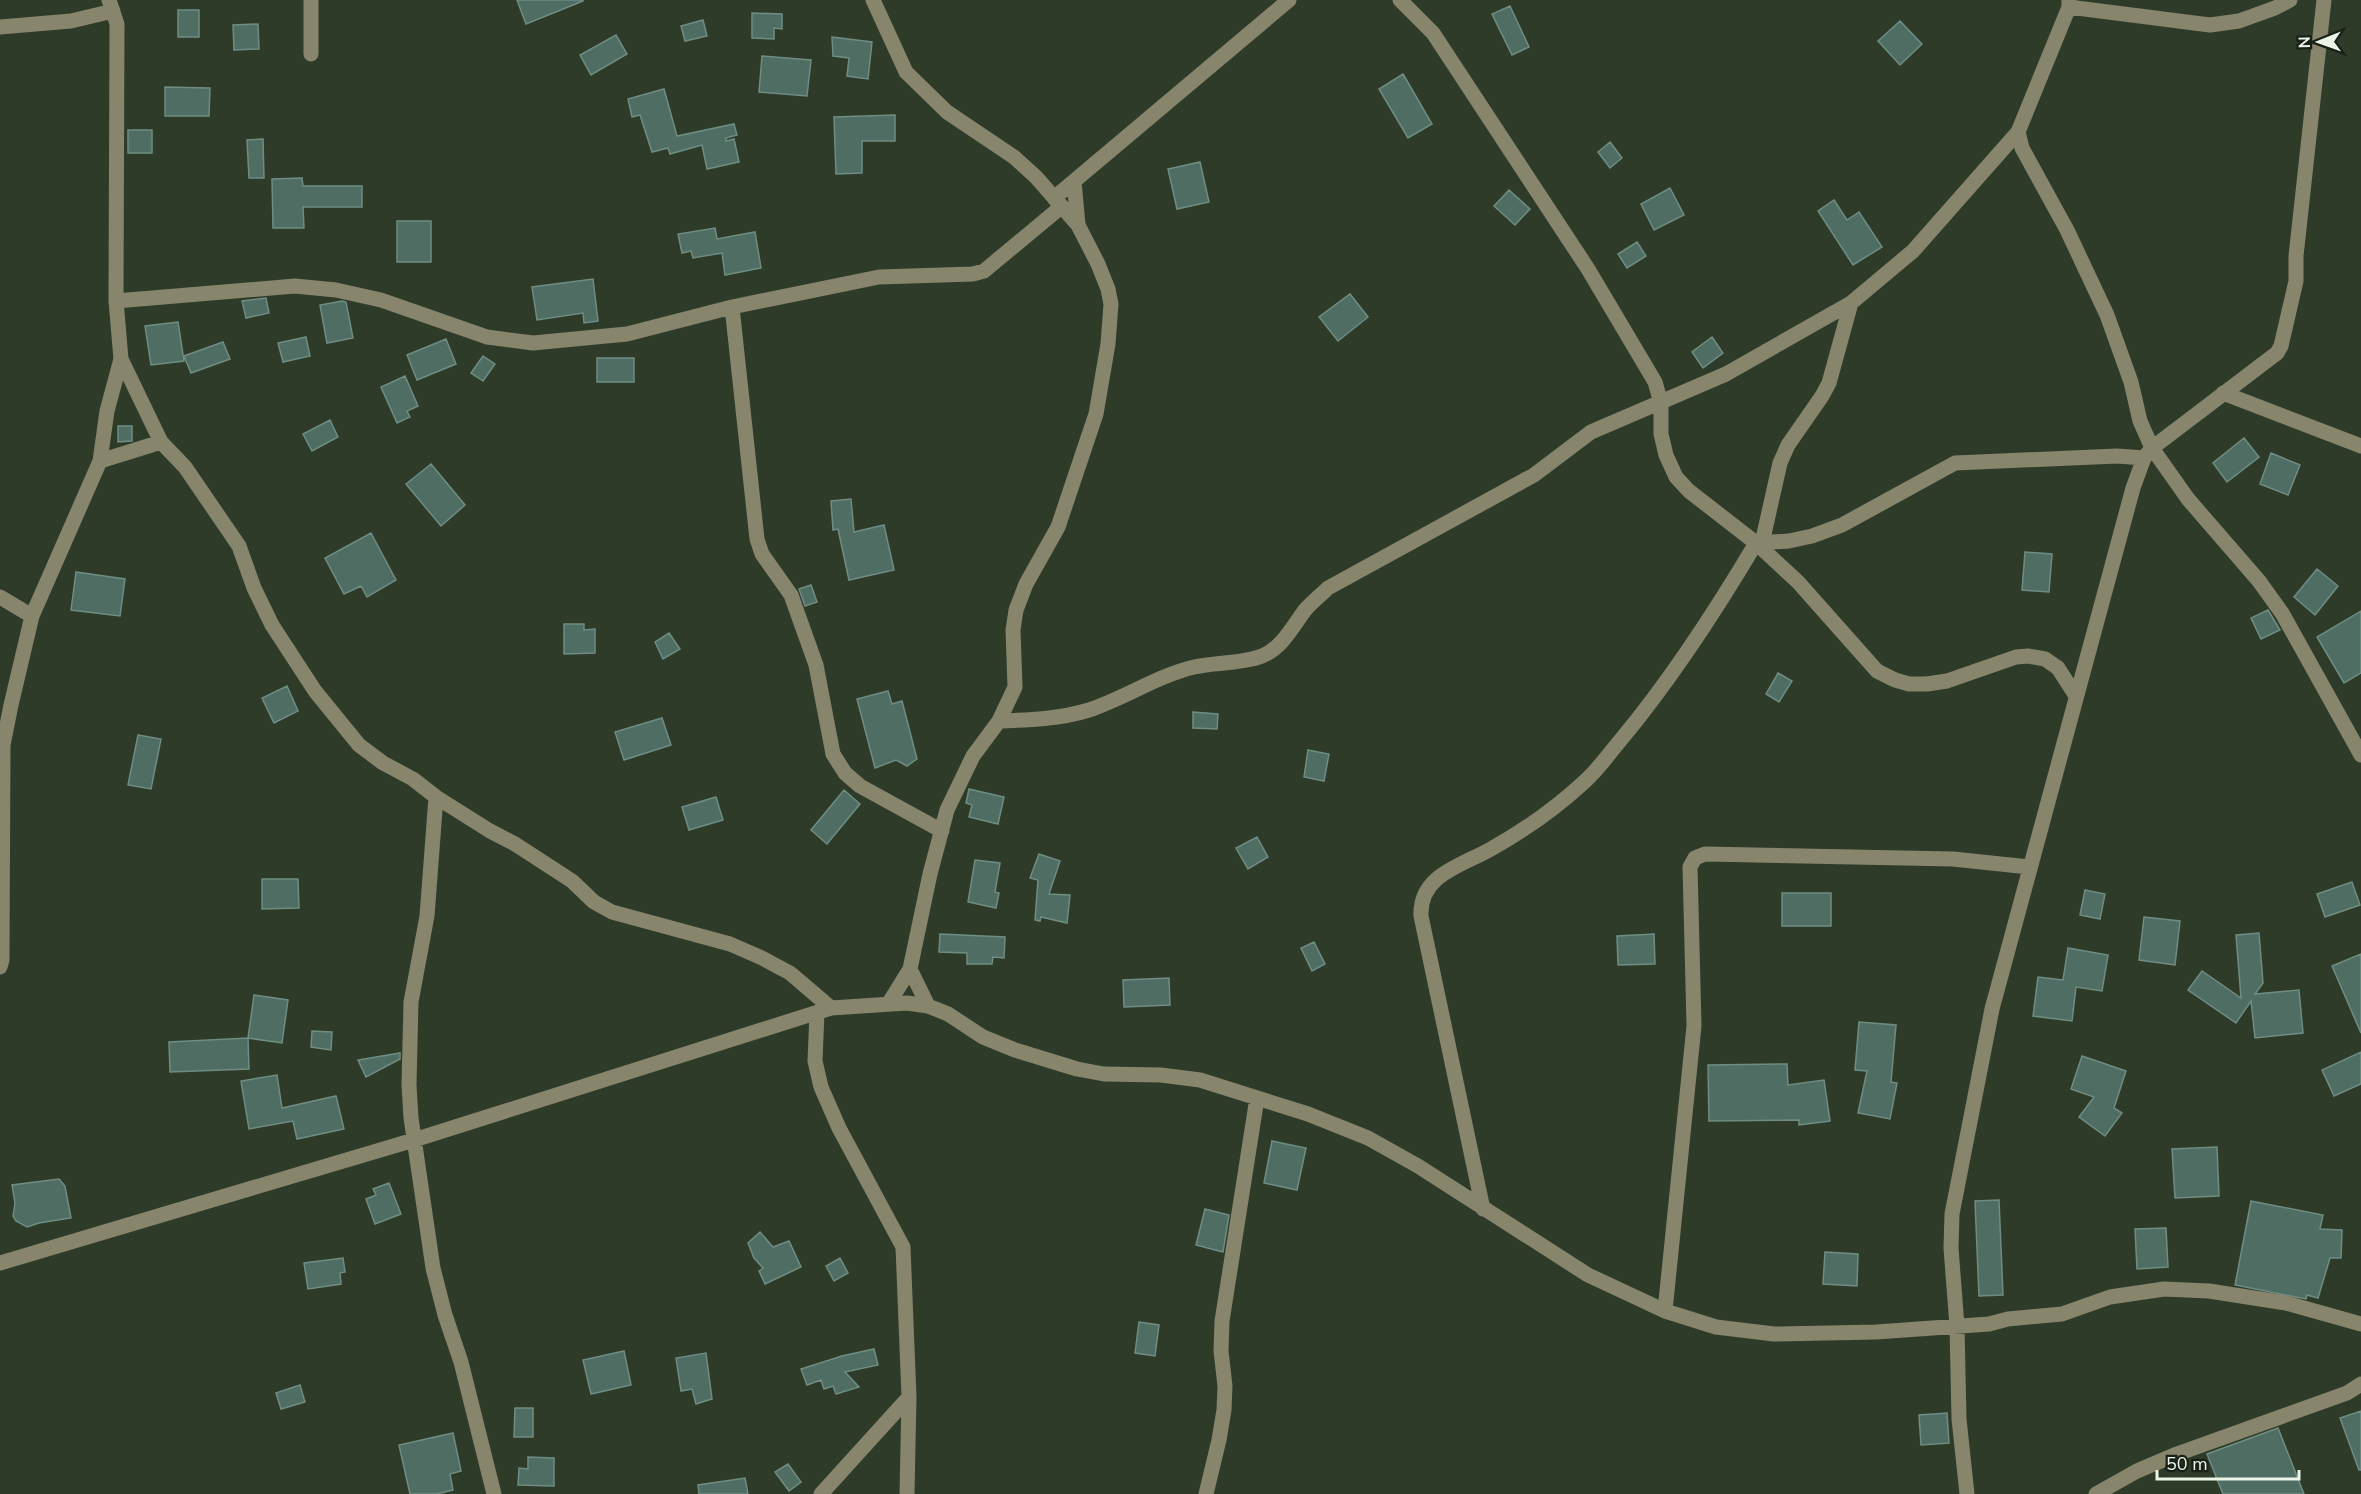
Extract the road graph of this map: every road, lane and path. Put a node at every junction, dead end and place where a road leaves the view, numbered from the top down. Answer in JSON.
{"nodes":[{"id":1,"x":311,"y":0,"type":"edge"},
{"id":2,"x":873,"y":0,"type":"edge"},
{"id":3,"x":1289,"y":0,"type":"edge"},
{"id":4,"x":1400,"y":0,"type":"edge"},
{"id":5,"x":2290,"y":0,"type":"edge"},
{"id":6,"x":2324,"y":0,"type":"edge"},
{"id":7,"x":2069,"y":3,"type":"edge"},
{"id":8,"x":115,"y":9,"type":"edge"},
{"id":9,"x":0,"y":27,"type":"edge"},
{"id":10,"x":311,"y":54,"type":"dead end"},
{"id":11,"x":2018,"y":132,"type":"junction"},
{"id":12,"x":1074,"y":181,"type":"junction"},
{"id":13,"x":1061,"y":207,"type":"junction"},
{"id":14,"x":1077,"y":225,"type":"junction"},
{"id":15,"x":116,"y":301,"type":"junction"},
{"id":16,"x":1851,"y":303,"type":"junction"},
{"id":17,"x":732,"y":307,"type":"junction"},
{"id":18,"x":121,"y":359,"type":"junction"},
{"id":19,"x":2223,"y":393,"type":"junction"},
{"id":20,"x":1661,"y":403,"type":"junction"},
{"id":21,"x":161,"y":442,"type":"junction"},
{"id":22,"x":2361,"y":446,"type":"edge"},
{"id":23,"x":2148,"y":453,"type":"junction"},
{"id":24,"x":100,"y":461,"type":"junction"},
{"id":25,"x":1759,"y":543,"type":"junction"},
{"id":26,"x":0,"y":597,"type":"edge"},
{"id":27,"x":32,"y":616,"type":"junction"},
{"id":28,"x":2085,"y":662,"type":"junction"},
{"id":29,"x":2058,"y":668,"type":"junction"},
{"id":30,"x":2076,"y":696,"type":"junction"},
{"id":31,"x":5,"y":706,"type":"edge"},
{"id":32,"x":999,"y":721,"type":"junction"},
{"id":33,"x":2361,"y":755,"type":"edge"},
{"id":34,"x":436,"y":797,"type":"junction"},
{"id":35,"x":942,"y":831,"type":"junction"},
{"id":36,"x":2029,"y":867,"type":"junction"},
{"id":37,"x":0,"y":966,"type":"edge"},
{"id":38,"x":910,"y":969,"type":"junction"},
{"id":39,"x":889,"y":1003,"type":"junction"},
{"id":40,"x":928,"y":1006,"type":"junction"},
{"id":41,"x":824,"y":1011,"type":"junction"},
{"id":42,"x":1257,"y":1098,"type":"junction"},
{"id":43,"x":414,"y":1140,"type":"junction"},
{"id":44,"x":1483,"y":1209,"type":"junction"},
{"id":45,"x":0,"y":1263,"type":"edge"},
{"id":46,"x":1665,"y":1311,"type":"junction"},
{"id":47,"x":2361,"y":1324,"type":"edge"},
{"id":48,"x":1957,"y":1326,"type":"junction"},
{"id":49,"x":2361,"y":1384,"type":"edge"},
{"id":50,"x":909,"y":1397,"type":"junction"},
{"id":51,"x":494,"y":1494,"type":"edge"},
{"id":52,"x":821,"y":1494,"type":"edge"},
{"id":53,"x":907,"y":1494,"type":"edge"},
{"id":54,"x":1206,"y":1494,"type":"edge"},
{"id":55,"x":1967,"y":1494,"type":"edge"},
{"id":56,"x":2096,"y":1494,"type":"edge"}],
"edges":[{"from":1,"to":10,"type":"street"},
{"from":2,"to":13,"type":"street"},
{"from":3,"to":12,"type":"street"},
{"from":4,"to":20,"type":"street"},
{"from":5,"to":7,"type":"street"},
{"from":6,"to":19,"type":"street"},
{"from":7,"to":11,"type":"street"},
{"from":8,"to":9,"type":"street"},
{"from":8,"to":15,"type":"street"},
{"from":11,"to":16,"type":"street"},
{"from":11,"to":23,"type":"street"},
{"from":12,"to":13,"type":"street"},
{"from":12,"to":14,"type":"street"},
{"from":13,"to":14,"type":"street"},
{"from":13,"to":17,"type":"street"},
{"from":14,"to":32,"type":"street"},
{"from":15,"to":17,"type":"street"},
{"from":15,"to":18,"type":"street"},
{"from":16,"to":20,"type":"street"},
{"from":16,"to":25,"type":"street"},
{"from":17,"to":35,"type":"street"},
{"from":18,"to":21,"type":"street"},
{"from":18,"to":24,"type":"street"},
{"from":19,"to":22,"type":"street"},
{"from":19,"to":23,"type":"street"},
{"from":20,"to":25,"type":"street"},
{"from":20,"to":32,"type":"street"},
{"from":21,"to":24,"type":"street"},
{"from":21,"to":34,"type":"street"},
{"from":23,"to":25,"type":"street"},
{"from":23,"to":28,"type":"street"},
{"from":23,"to":33,"type":"street"},
{"from":24,"to":27,"type":"street"},
{"from":25,"to":29,"type":"street"},
{"from":25,"to":44,"type":"street"},
{"from":26,"to":27,"type":"street"},
{"from":27,"to":31,"type":"street"},
{"from":28,"to":29,"type":"street"},
{"from":28,"to":30,"type":"street"},
{"from":29,"to":30,"type":"street"},
{"from":30,"to":36,"type":"street"},
{"from":31,"to":37,"type":"street"},
{"from":32,"to":35,"type":"street"},
{"from":34,"to":41,"type":"street"},
{"from":34,"to":43,"type":"street"},
{"from":35,"to":38,"type":"street"},
{"from":36,"to":46,"type":"street"},
{"from":36,"to":48,"type":"street"},
{"from":38,"to":39,"type":"street"},
{"from":38,"to":40,"type":"street"},
{"from":39,"to":40,"type":"street"},
{"from":39,"to":41,"type":"street"},
{"from":40,"to":42,"type":"street"},
{"from":41,"to":43,"type":"street"},
{"from":41,"to":50,"type":"street"},
{"from":42,"to":44,"type":"street"},
{"from":42,"to":54,"type":"street"},
{"from":43,"to":45,"type":"street"},
{"from":43,"to":51,"type":"street"},
{"from":44,"to":46,"type":"street"},
{"from":46,"to":48,"type":"street"},
{"from":47,"to":48,"type":"street"},
{"from":48,"to":55,"type":"street"},
{"from":49,"to":56,"type":"street"},
{"from":50,"to":52,"type":"street"},
{"from":50,"to":53,"type":"street"}]}
